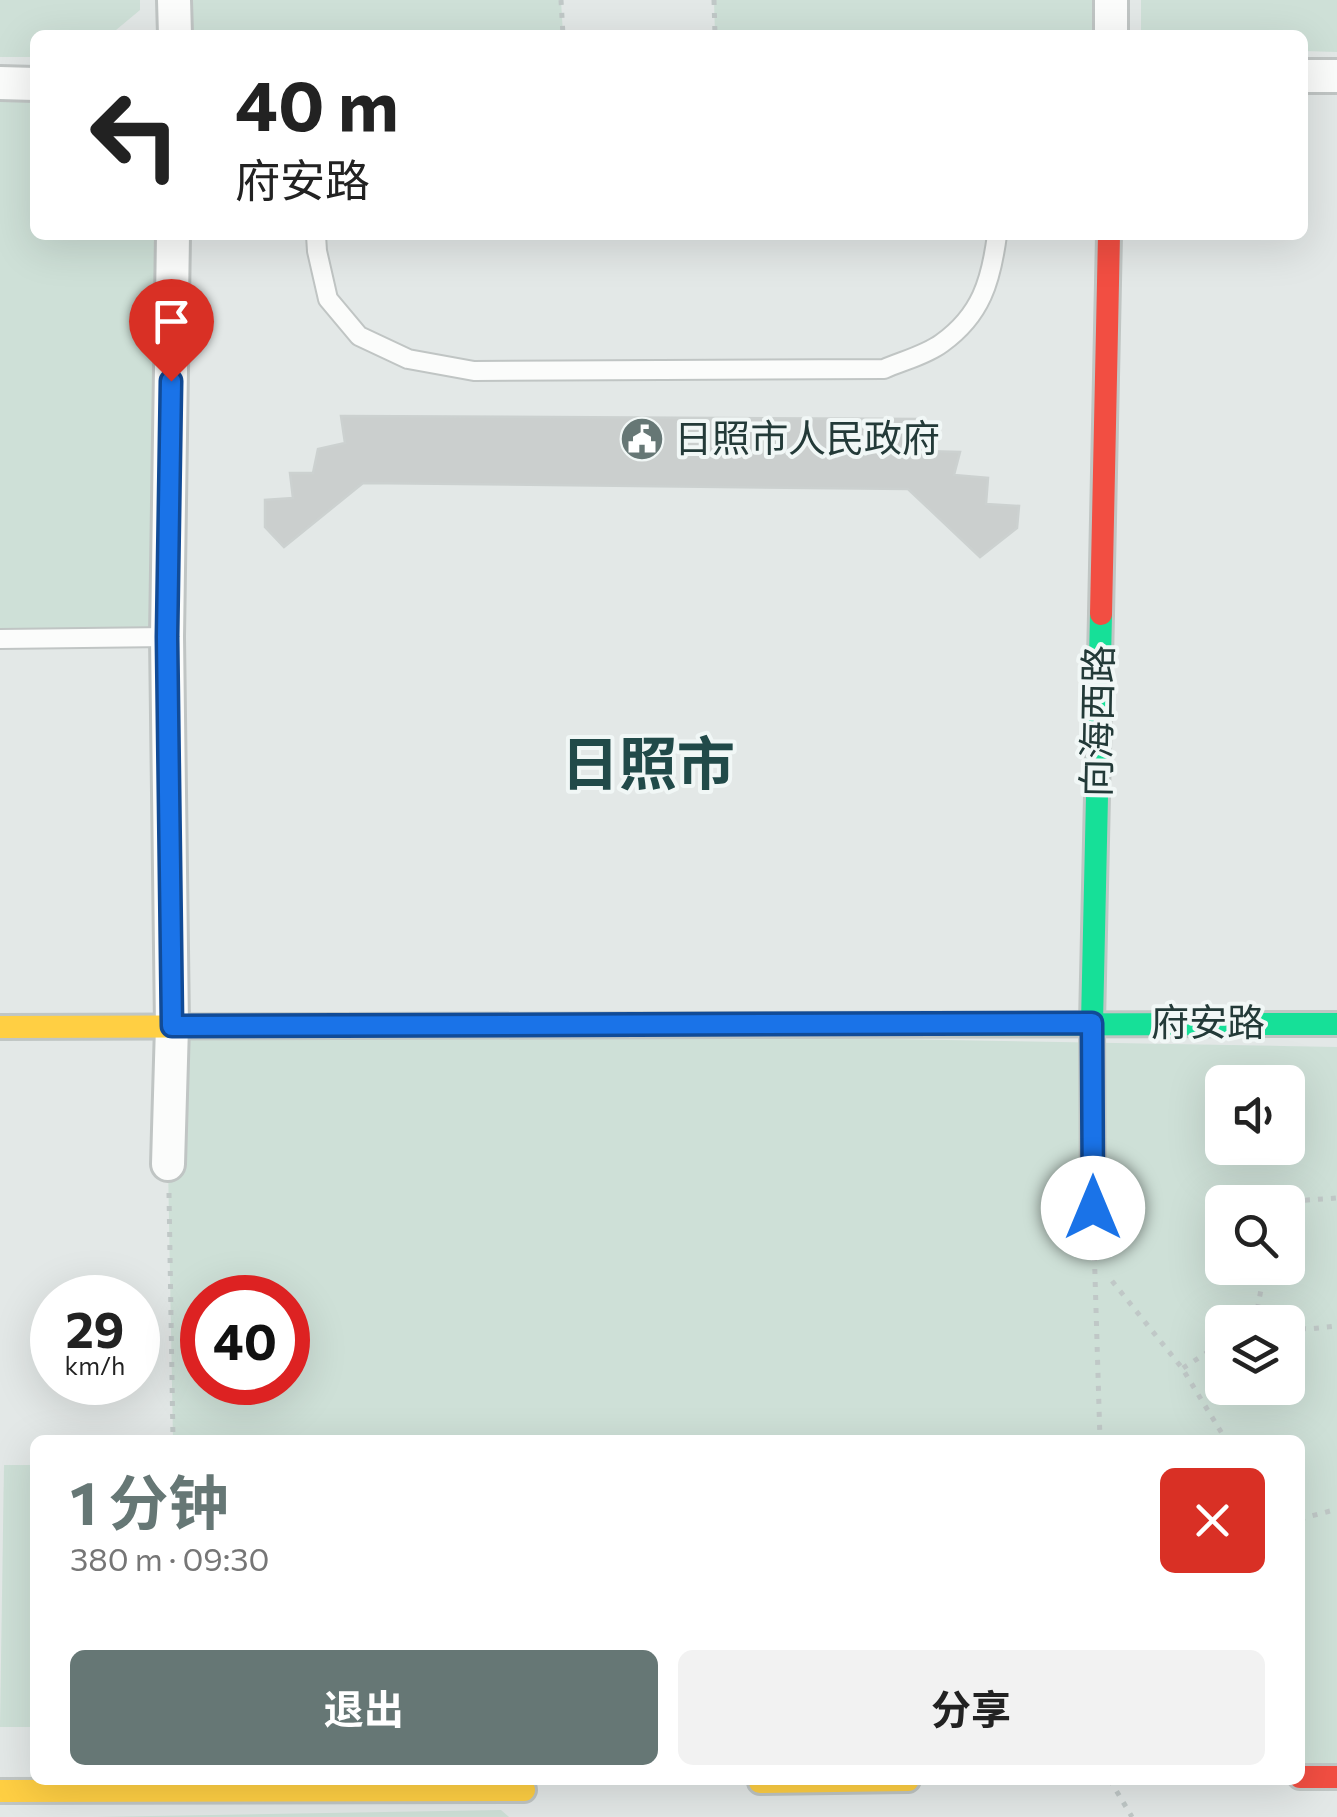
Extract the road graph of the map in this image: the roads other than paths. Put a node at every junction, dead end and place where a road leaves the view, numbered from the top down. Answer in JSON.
{"nodes":[{"id":1,"x":174,"y":0,"type":"edge"},
{"id":2,"x":1111,"y":0,"type":"edge"},
{"id":3,"x":175,"y":30,"type":"edge"},
{"id":4,"x":1112,"y":30,"type":"edge"},
{"id":5,"x":1308,"y":76,"type":"edge"},
{"id":6,"x":1337,"y":76,"type":"edge"},
{"id":7,"x":0,"y":83,"type":"edge"},
{"id":8,"x":30,"y":84,"type":"edge"},
{"id":9,"x":173,"y":240,"type":"edge"},
{"id":10,"x":316,"y":240,"type":"edge"},
{"id":11,"x":996,"y":240,"type":"edge"},
{"id":12,"x":1109,"y":240,"type":"edge"},
{"id":13,"x":167,"y":637,"type":"junction"},
{"id":14,"x":0,"y":638,"type":"edge"},
{"id":15,"x":1092,"y":1023,"type":"junction"},
{"id":16,"x":1337,"y":1024,"type":"edge"},
{"id":17,"x":172,"y":1026,"type":"junction"},
{"id":18,"x":0,"y":1027,"type":"edge"},
{"id":19,"x":168,"y":1164,"type":"road end"},
{"id":20,"x":1093,"y":1208,"type":"road end"},
{"id":21,"x":1337,"y":1776,"type":"edge"},
{"id":22,"x":1305,"y":1777,"type":"edge"},
{"id":23,"x":523,"y":1785,"type":"edge"},
{"id":24,"x":783,"y":1785,"type":"edge"},
{"id":25,"x":758,"y":1786,"type":"edge"},
{"id":26,"x":0,"y":1791,"type":"edge"},
{"id":27,"x":536,"y":1817,"type":"edge"}],
"edges":[{"from":1,"to":3,"type":"street"},
{"from":2,"to":4,"type":"street"},
{"from":5,"to":6,"type":"street"},
{"from":7,"to":8,"type":"street"},
{"from":9,"to":13,"type":"street"},
{"from":10,"to":11,"type":"lane"},
{"from":12,"to":15,"type":"street","name":"向海西路"},
{"from":13,"to":14,"type":"lane"},
{"from":13,"to":17,"type":"street"},
{"from":15,"to":16,"type":"street","name":"府安路"},
{"from":15,"to":17,"type":"street","name":"府安路"},
{"from":15,"to":20,"type":"street","name":"向海西路"},
{"from":17,"to":18,"type":"street","name":"府安路"},
{"from":17,"to":19,"type":"street"},
{"from":21,"to":22,"type":"street"},
{"from":23,"to":26,"type":"street"},
{"from":23,"to":27,"type":"street"},
{"from":24,"to":25,"type":"street"}]}
